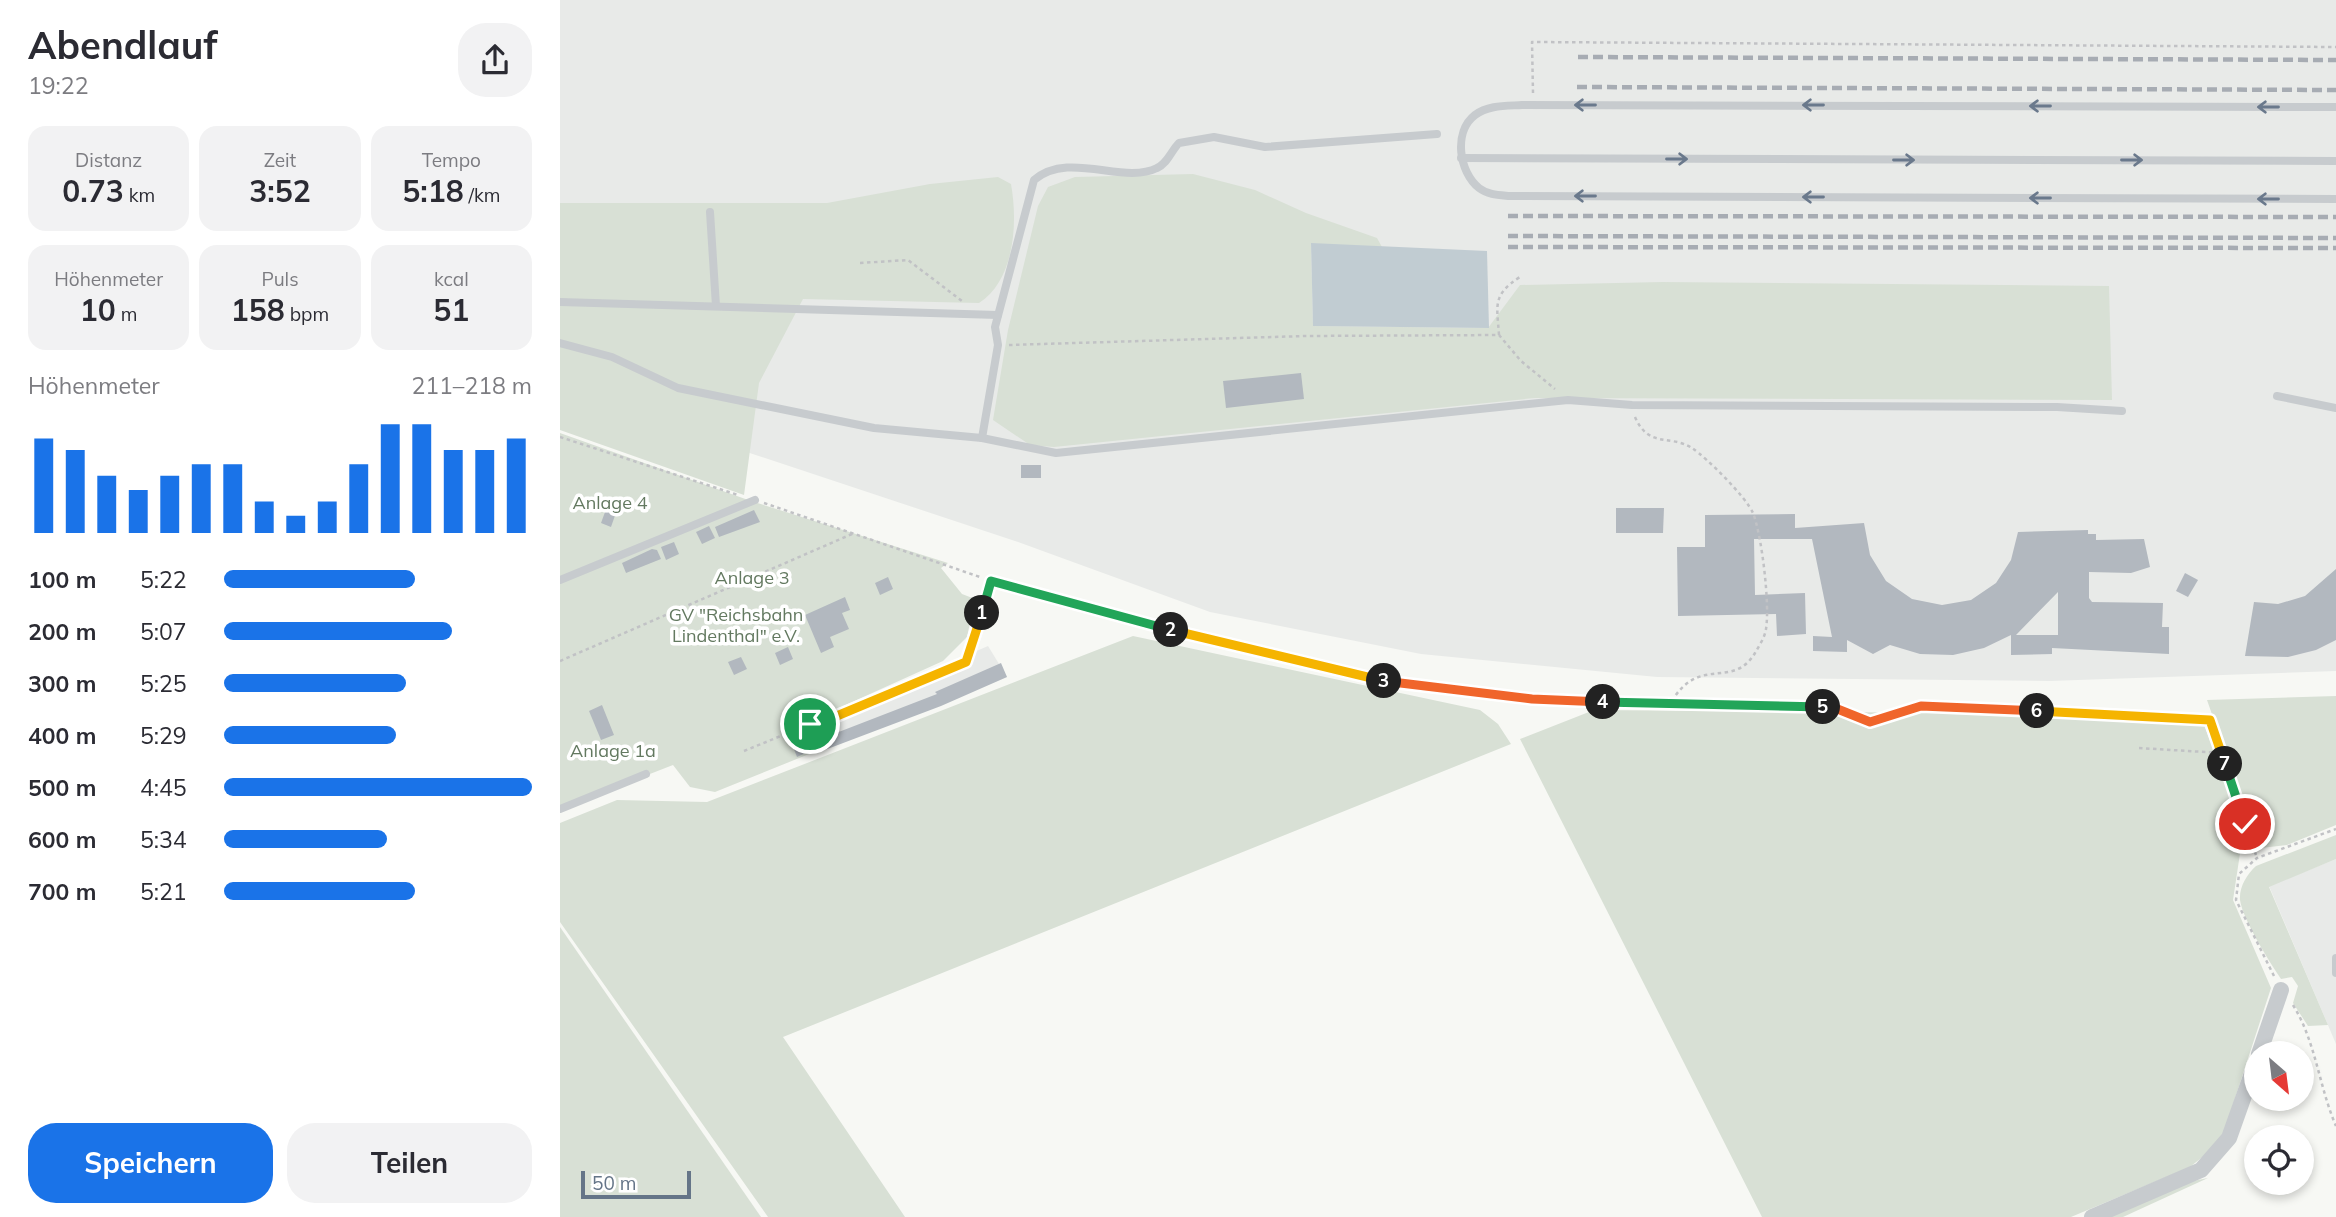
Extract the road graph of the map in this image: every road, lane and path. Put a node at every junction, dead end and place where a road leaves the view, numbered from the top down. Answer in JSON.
{"nodes":[{"id":1,"x":2336,"y":47,"type":"edge"},
{"id":2,"x":1533,"y":104,"type":"junction"},
{"id":3,"x":2336,"y":107,"type":"edge"},
{"id":4,"x":1437,"y":134,"type":"dead end"},
{"id":5,"x":1461,"y":158,"type":"junction"},
{"id":6,"x":2336,"y":161,"type":"edge"},
{"id":7,"x":2336,"y":199,"type":"edge"},
{"id":8,"x":710,"y":212,"type":"dead end"},
{"id":9,"x":860,"y":263,"type":"dead end"},
{"id":10,"x":1520,"y":277,"type":"dead end"},
{"id":11,"x":560,"y":302,"type":"edge"},
{"id":12,"x":716,"y":306,"type":"junction"},
{"id":13,"x":979,"y":314,"type":"junction"},
{"id":14,"x":998,"y":315,"type":"junction"},
{"id":15,"x":1499,"y":335,"type":"junction"},
{"id":16,"x":560,"y":343,"type":"edge"},
{"id":17,"x":998,"y":345,"type":"junction"},
{"id":18,"x":2277,"y":397,"type":"dead end"},
{"id":19,"x":1568,"y":400,"type":"junction"},
{"id":20,"x":1632,"y":405,"type":"junction"},
{"id":21,"x":2336,"y":408,"type":"edge"},
{"id":22,"x":2122,"y":411,"type":"dead end"},
{"id":23,"x":560,"y":437,"type":"edge"},
{"id":24,"x":982,"y":438,"type":"junction"},
{"id":25,"x":755,"y":500,"type":"junction"},
{"id":26,"x":852,"y":534,"type":"junction"},
{"id":27,"x":560,"y":580,"type":"edge"},
{"id":28,"x":991,"y":581,"type":"junction"},
{"id":29,"x":560,"y":661,"type":"edge"},
{"id":30,"x":1670,"y":704,"type":"junction"},
{"id":31,"x":820,"y":723,"type":"joint"},
{"id":32,"x":2139,"y":748,"type":"dead end"},
{"id":33,"x":744,"y":751,"type":"dead end"},
{"id":34,"x":2221,"y":753,"type":"junction"},
{"id":35,"x":646,"y":774,"type":"dead end"},
{"id":36,"x":560,"y":809,"type":"edge"},
{"id":37,"x":2336,"y":829,"type":"edge"},
{"id":38,"x":2257,"y":858,"type":"junction"},
{"id":39,"x":2336,"y":958,"type":"edge"},
{"id":40,"x":2336,"y":973,"type":"edge"},
{"id":41,"x":2281,"y":990,"type":"junction"},
{"id":42,"x":2263,"y":1041,"type":"edge"},
{"id":43,"x":2244,"y":1096,"type":"edge"},
{"id":44,"x":2336,"y":1126,"type":"edge"},
{"id":45,"x":2092,"y":1217,"type":"edge"}],
"edges":[{"from":1,"to":2,"type":"path"},
{"from":3,"to":2,"type":"lane","one_way":true},
{"from":2,"to":5,"type":"lane"},
{"from":4,"to":14,"type":"lane"},
{"from":5,"to":6,"type":"lane","one_way":true},
{"from":7,"to":5,"type":"lane","one_way":true},
{"from":8,"to":12,"type":"lane"},
{"from":9,"to":13,"type":"path"},
{"from":10,"to":15,"type":"path"},
{"from":11,"to":12,"type":"lane"},
{"from":12,"to":13,"type":"lane"},
{"from":13,"to":14,"type":"lane"},
{"from":14,"to":17,"type":"lane"},
{"from":15,"to":17,"type":"path"},
{"from":15,"to":19,"type":"path"},
{"from":16,"to":24,"type":"lane"},
{"from":17,"to":24,"type":"lane"},
{"from":18,"to":21,"type":"lane"},
{"from":19,"to":20,"type":"lane"},
{"from":19,"to":24,"type":"lane"},
{"from":20,"to":22,"type":"lane"},
{"from":20,"to":30,"type":"path"},
{"from":23,"to":25,"type":"path"},
{"from":25,"to":26,"type":"path"},
{"from":25,"to":27,"type":"lane"},
{"from":26,"to":28,"type":"path"},
{"from":26,"to":29,"type":"path"},
{"from":28,"to":30,"type":"path"},
{"from":28,"to":31,"type":"lane"},
{"from":30,"to":34,"type":"path"},
{"from":31,"to":33,"type":"path"},
{"from":32,"to":34,"type":"path"},
{"from":34,"to":38,"type":"path"},
{"from":35,"to":36,"type":"lane"},
{"from":37,"to":38,"type":"path"},
{"from":38,"to":41,"type":"path"},
{"from":39,"to":40,"type":"lane"},
{"from":41,"to":42,"type":"street"},
{"from":41,"to":44,"type":"path"},
{"from":43,"to":45,"type":"street"}]}
